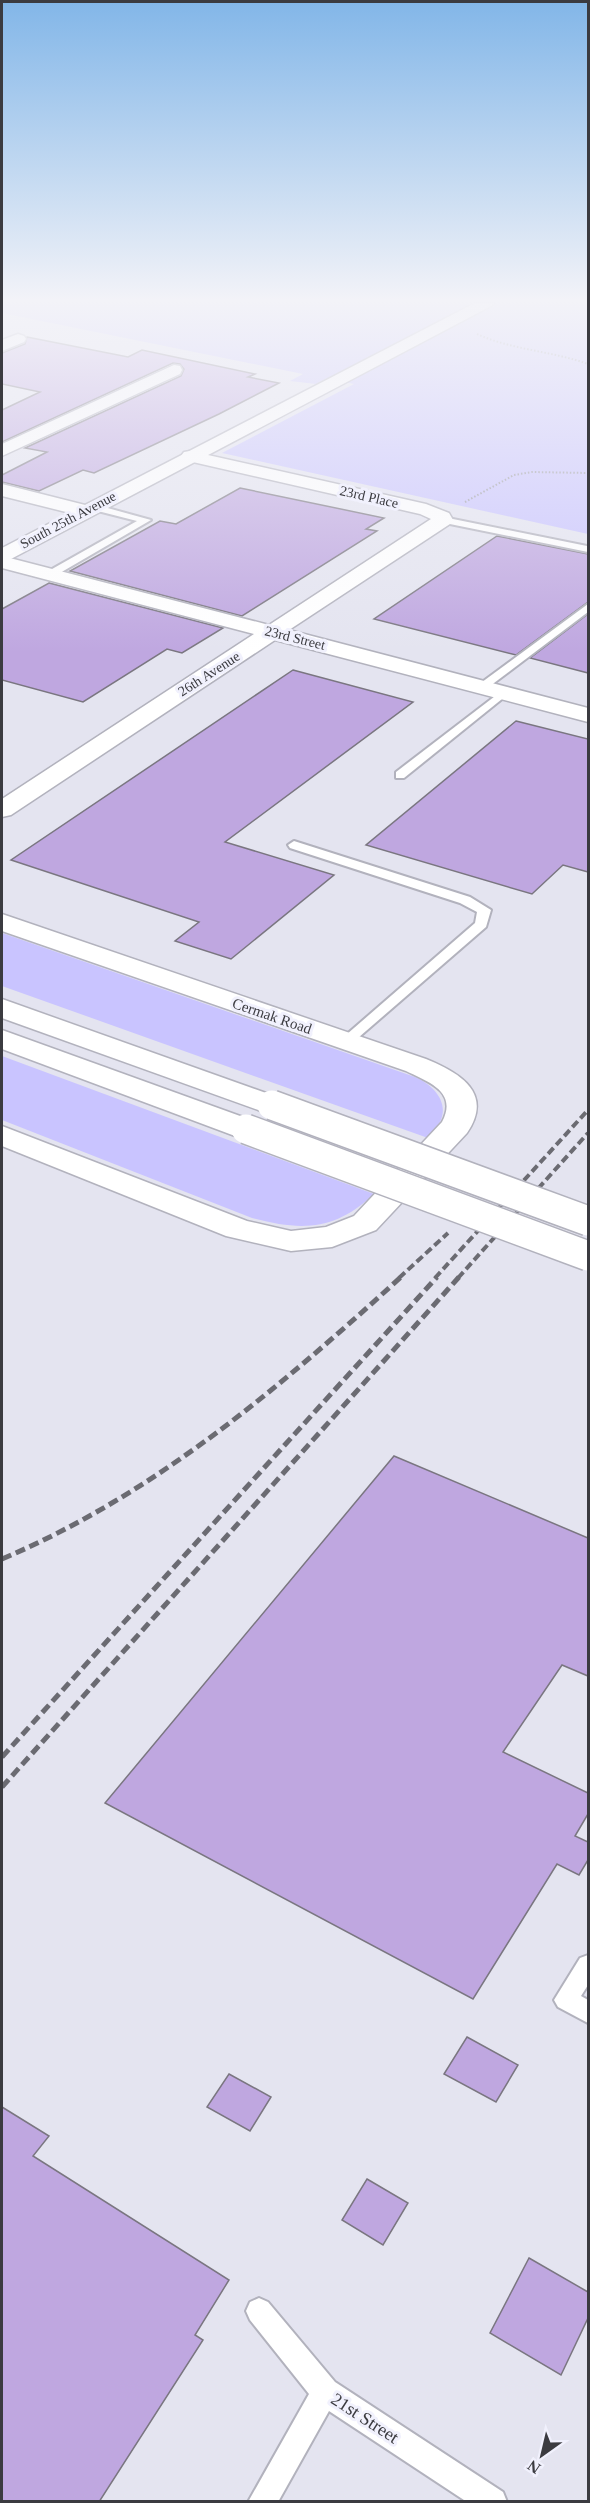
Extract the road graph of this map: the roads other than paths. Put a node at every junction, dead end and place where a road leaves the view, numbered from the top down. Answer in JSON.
{"nodes":[{"id":1,"x":68,"y":420,"type":"edge"},
{"id":2,"x":260,"y":420,"type":"edge"},
{"id":3,"x":3,"y":450,"type":"edge"},
{"id":4,"x":190,"y":456,"type":"junction"},
{"id":5,"x":2,"y":490,"type":"edge"},
{"id":6,"x":89,"y":509,"type":"junction"},
{"id":7,"x":441,"y":517,"type":"junction"},
{"id":8,"x":587,"y":549,"type":"edge"},
{"id":9,"x":2,"y":556,"type":"edge"},
{"id":10,"x":2,"y":562,"type":"edge"},
{"id":11,"x":49,"y":575,"type":"junction"},
{"id":12,"x":588,"y":607,"type":"edge"},
{"id":13,"x":272,"y":632,"type":"junction"},
{"id":14,"x":482,"y":687,"type":"junction"},
{"id":15,"x":503,"y":693,"type":"junction"},
{"id":16,"x":588,"y":716,"type":"edge"},
{"id":17,"x":400,"y":775,"type":"dead end"},
{"id":18,"x":2,"y":810,"type":"edge"},
{"id":19,"x":294,"y":845,"type":"dead end"},
{"id":20,"x":2,"y":922,"type":"edge"},
{"id":21,"x":2,"y":1008,"type":"edge"},
{"id":22,"x":2,"y":1039,"type":"edge"},
{"id":23,"x":346,"y":1041,"type":"junction"},
{"id":24,"x":2,"y":1135,"type":"edge"},
{"id":25,"x":588,"y":1221,"type":"edge"},
{"id":26,"x":588,"y":1256,"type":"edge"},
{"id":27,"x":588,"y":1965,"type":"edge"},
{"id":28,"x":588,"y":2012,"type":"edge"},
{"id":29,"x":259,"y":2311,"type":"dead end"},
{"id":30,"x":325,"y":2392,"type":"junction"},
{"id":31,"x":262,"y":2502,"type":"edge"},
{"id":32,"x":493,"y":2502,"type":"edge"}],
"edges":[{"from":1,"to":3,"type":"street"},
{"from":2,"to":4,"type":"street","name":"South 25th Avenue"},
{"from":4,"to":6,"type":"street","name":"South 25th Avenue"},
{"from":4,"to":7,"type":"street","name":"23rd Place"},
{"from":5,"to":6,"type":"street"},
{"from":6,"to":9,"type":"street","name":"South 25th Avenue"},
{"from":6,"to":11,"type":"lane"},
{"from":7,"to":8,"type":"lane"},
{"from":7,"to":13,"type":"street","name":"26th Avenue"},
{"from":10,"to":11,"type":"street","name":"23rd Street"},
{"from":11,"to":13,"type":"street","name":"23rd Street"},
{"from":12,"to":14,"type":"lane"},
{"from":13,"to":14,"type":"street","name":"23rd Street"},
{"from":13,"to":18,"type":"street","name":"26th Avenue"},
{"from":14,"to":15,"type":"street","name":"23rd Street"},
{"from":15,"to":16,"type":"street","name":"23rd Street"},
{"from":15,"to":17,"type":"lane"},
{"from":19,"to":23,"type":"lane"},
{"from":20,"to":23,"type":"street","name":"Cermak Road"},
{"from":21,"to":25,"type":"street","bridge":true},
{"from":22,"to":26,"type":"street","bridge":true},
{"from":23,"to":24,"type":"street","name":"Cermak Road"},
{"from":27,"to":28,"type":"lane"},
{"from":29,"to":30,"type":"lane","name":"21st Street"},
{"from":30,"to":31,"type":"lane"},
{"from":30,"to":32,"type":"lane","name":"21st Street"}]}
